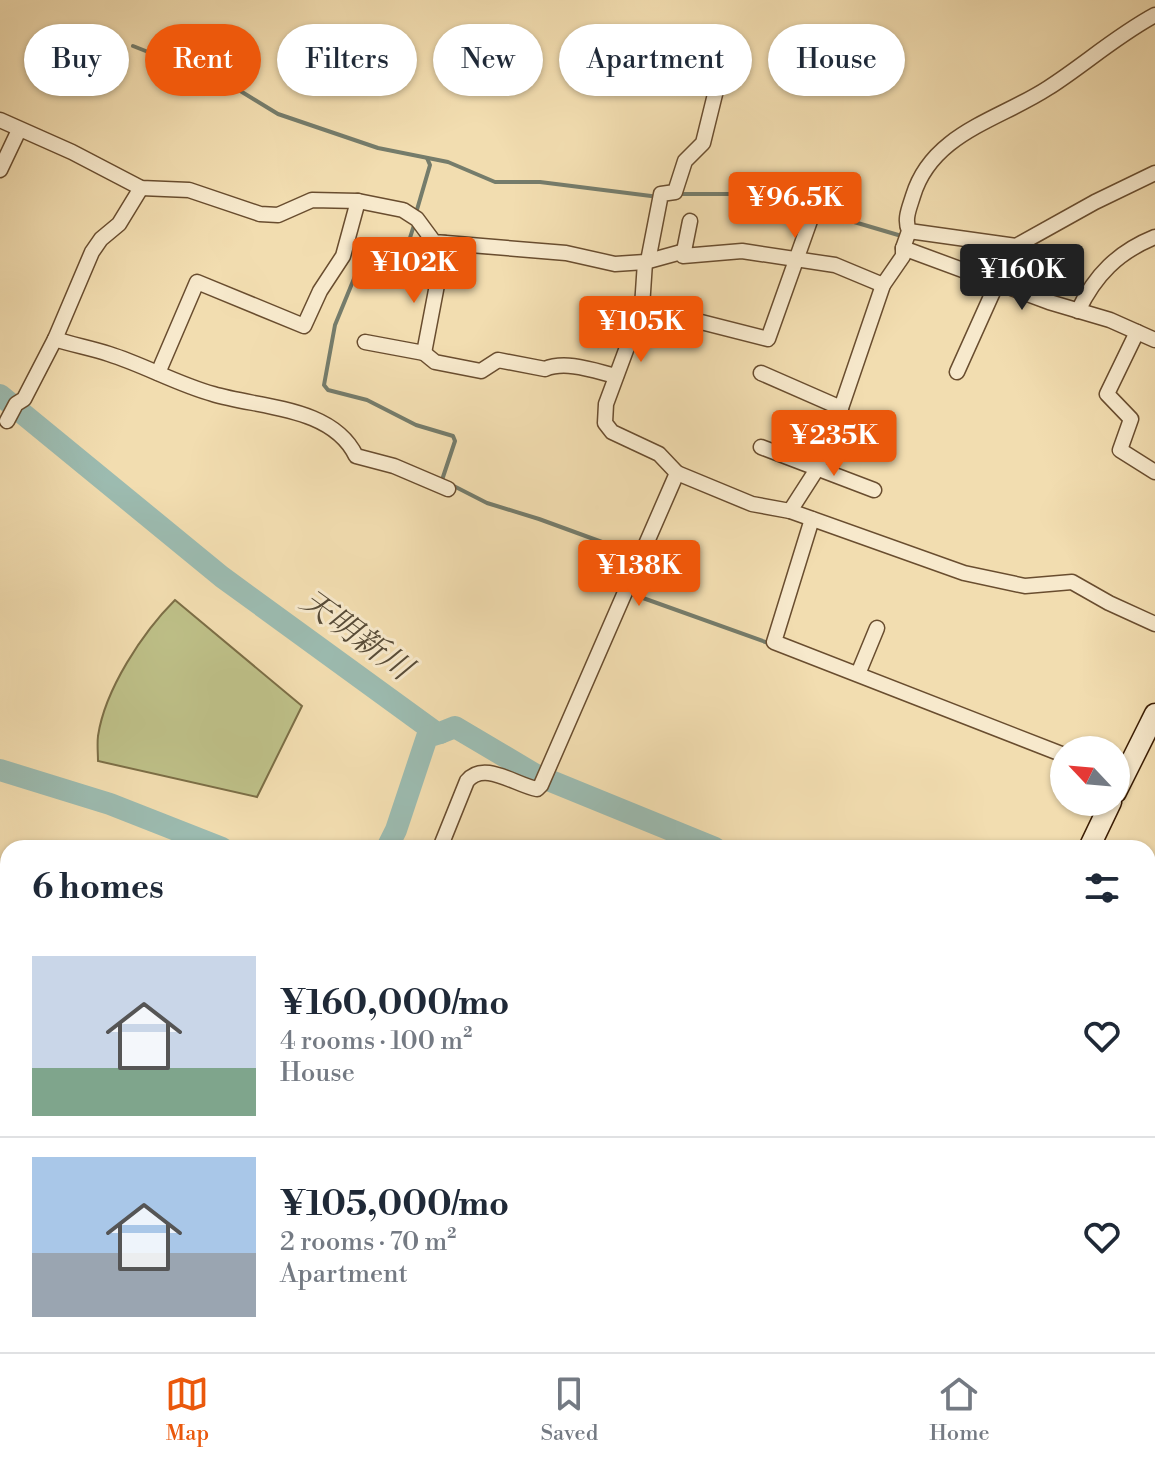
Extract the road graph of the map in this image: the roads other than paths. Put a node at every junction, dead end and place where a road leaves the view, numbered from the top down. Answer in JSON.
{"nodes":[{"id":1,"x":1155,"y":15,"type":"edge"},
{"id":2,"x":715,"y":96,"type":"edge"},
{"id":3,"x":0,"y":120,"type":"edge"},
{"id":4,"x":19,"y":130,"type":"junction"},
{"id":5,"x":0,"y":170,"type":"edge"},
{"id":6,"x":1155,"y":173,"type":"edge"},
{"id":7,"x":141,"y":188,"type":"junction"},
{"id":8,"x":358,"y":201,"type":"junction"},
{"id":9,"x":811,"y":218,"type":"dead end"},
{"id":10,"x":690,"y":221,"type":"dead end"},
{"id":11,"x":909,"y":231,"type":"junction"},
{"id":12,"x":1155,"y":237,"type":"edge"},
{"id":13,"x":445,"y":243,"type":"junction"},
{"id":14,"x":903,"y":248,"type":"junction"},
{"id":15,"x":685,"y":251,"type":"junction"},
{"id":16,"x":795,"y":259,"type":"junction"},
{"id":17,"x":647,"y":261,"type":"junction"},
{"id":18,"x":997,"y":283,"type":"junction"},
{"id":19,"x":883,"y":285,"type":"junction"},
{"id":20,"x":642,"y":307,"type":"junction"},
{"id":21,"x":1078,"y":311,"type":"junction"},
{"id":22,"x":1137,"y":332,"type":"junction"},
{"id":23,"x":55,"y":339,"type":"junction"},
{"id":24,"x":1155,"y":340,"type":"edge"},
{"id":25,"x":365,"y":342,"type":"dead end"},
{"id":26,"x":424,"y":353,"type":"junction"},
{"id":27,"x":957,"y":372,"type":"dead end"},
{"id":28,"x":158,"y":373,"type":"junction"},
{"id":29,"x":761,"y":373,"type":"dead end"},
{"id":30,"x":616,"y":376,"type":"junction"},
{"id":31,"x":841,"y":408,"type":"junction"},
{"id":32,"x":11,"y":413,"type":"dead end"},
{"id":33,"x":761,"y":447,"type":"dead end"},
{"id":34,"x":817,"y":469,"type":"junction"},
{"id":35,"x":1155,"y":472,"type":"edge"},
{"id":36,"x":677,"y":473,"type":"junction"},
{"id":37,"x":448,"y":489,"type":"dead end"},
{"id":38,"x":874,"y":490,"type":"dead end"},
{"id":39,"x":790,"y":511,"type":"junction"},
{"id":40,"x":812,"y":519,"type":"junction"},
{"id":41,"x":1155,"y":624,"type":"edge"},
{"id":42,"x":877,"y":628,"type":"dead end"},
{"id":43,"x":858,"y":674,"type":"junction"},
{"id":44,"x":1155,"y":714,"type":"edge"},
{"id":45,"x":1050,"y":749,"type":"edge"},
{"id":46,"x":1130,"y":759,"type":"edge"},
{"id":47,"x":1104,"y":816,"type":"edge"},
{"id":48,"x":443,"y":840,"type":"edge"},
{"id":49,"x":1093,"y":840,"type":"edge"}],
"edges":[{"from":1,"to":11,"type":"street"},
{"from":2,"to":17,"type":"street"},
{"from":3,"to":4,"type":"street"},
{"from":4,"to":5,"type":"street"},
{"from":4,"to":7,"type":"street"},
{"from":6,"to":11,"type":"street"},
{"from":7,"to":8,"type":"street"},
{"from":7,"to":23,"type":"street"},
{"from":8,"to":13,"type":"street"},
{"from":8,"to":28,"type":"street"},
{"from":9,"to":16,"type":"street"},
{"from":10,"to":15,"type":"street"},
{"from":11,"to":14,"type":"street"},
{"from":12,"to":21,"type":"street"},
{"from":13,"to":17,"type":"street"},
{"from":13,"to":26,"type":"street"},
{"from":14,"to":18,"type":"street"},
{"from":14,"to":19,"type":"street"},
{"from":15,"to":16,"type":"street"},
{"from":15,"to":17,"type":"street"},
{"from":16,"to":19,"type":"street"},
{"from":16,"to":20,"type":"street"},
{"from":17,"to":20,"type":"street"},
{"from":18,"to":21,"type":"street"},
{"from":18,"to":27,"type":"street"},
{"from":19,"to":31,"type":"street"},
{"from":20,"to":30,"type":"street"},
{"from":21,"to":22,"type":"street"},
{"from":22,"to":24,"type":"street"},
{"from":22,"to":35,"type":"street"},
{"from":23,"to":28,"type":"street"},
{"from":23,"to":32,"type":"street"},
{"from":25,"to":26,"type":"street"},
{"from":26,"to":30,"type":"street"},
{"from":28,"to":37,"type":"street"},
{"from":29,"to":31,"type":"street"},
{"from":30,"to":36,"type":"street"},
{"from":31,"to":34,"type":"street"},
{"from":33,"to":34,"type":"street"},
{"from":34,"to":38,"type":"street"},
{"from":34,"to":39,"type":"street"},
{"from":36,"to":39,"type":"street"},
{"from":36,"to":48,"type":"street"},
{"from":39,"to":40,"type":"street"},
{"from":40,"to":41,"type":"street"},
{"from":40,"to":43,"type":"street"},
{"from":42,"to":43,"type":"street"},
{"from":43,"to":45,"type":"street"},
{"from":44,"to":46,"type":"main road"},
{"from":47,"to":49,"type":"main road"}]}
